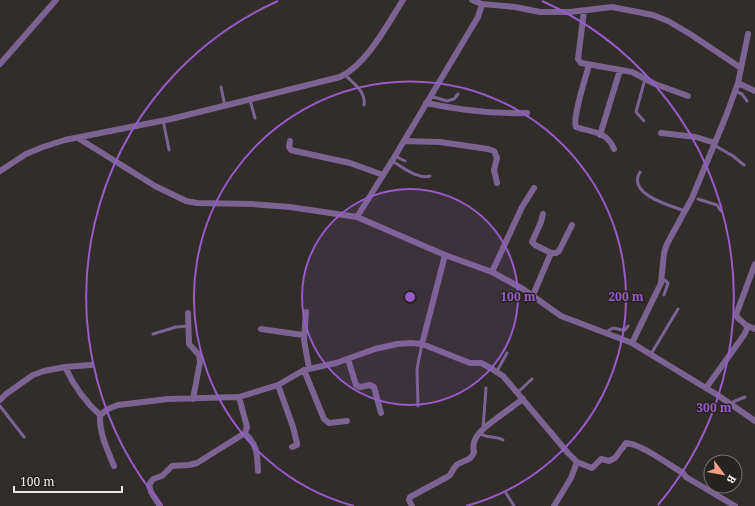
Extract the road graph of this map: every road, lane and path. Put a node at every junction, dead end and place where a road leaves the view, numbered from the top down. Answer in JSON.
{"nodes":[{"id":1,"x":56,"y":0,"type":"edge"},
{"id":2,"x":403,"y":0,"type":"edge"},
{"id":3,"x":472,"y":0,"type":"edge"},
{"id":4,"x":482,"y":4,"type":"junction"},
{"id":5,"x":584,"y":11,"type":"junction"},
{"id":6,"x":748,"y":34,"type":"dead end"},
{"id":7,"x":0,"y":64,"type":"edge"},
{"id":8,"x":589,"y":65,"type":"junction"},
{"id":9,"x":741,"y":68,"type":"junction"},
{"id":10,"x":620,"y":70,"type":"junction"},
{"id":11,"x":344,"y":75,"type":"junction"},
{"id":12,"x":645,"y":79,"type":"junction"},
{"id":13,"x":738,"y":83,"type":"junction"},
{"id":14,"x":221,"y":87,"type":"dead end"},
{"id":15,"x":735,"y":91,"type":"junction"},
{"id":16,"x":755,"y":91,"type":"edge"},
{"id":17,"x":458,"y":94,"type":"dead end"},
{"id":18,"x":430,"y":96,"type":"junction"},
{"id":19,"x":688,"y":96,"type":"dead end"},
{"id":20,"x":250,"y":100,"type":"junction"},
{"id":21,"x":747,"y":101,"type":"dead end"},
{"id":22,"x":426,"y":103,"type":"junction"},
{"id":23,"x":364,"y":105,"type":"dead end"},
{"id":24,"x":225,"y":106,"type":"junction"},
{"id":25,"x":527,"y":113,"type":"dead end"},
{"id":26,"x":255,"y":118,"type":"dead end"},
{"id":27,"x":163,"y":120,"type":"junction"},
{"id":28,"x":644,"y":121,"type":"dead end"},
{"id":29,"x":661,"y":133,"type":"dead end"},
{"id":30,"x":600,"y":135,"type":"junction"},
{"id":31,"x":78,"y":138,"type":"junction"},
{"id":32,"x":290,"y":141,"type":"dead end"},
{"id":33,"x":404,"y":141,"type":"junction"},
{"id":34,"x":715,"y":144,"type":"junction"},
{"id":35,"x":614,"y":149,"type":"dead end"},
{"id":36,"x":169,"y":150,"type":"dead end"},
{"id":37,"x":394,"y":158,"type":"junction"},
{"id":38,"x":405,"y":161,"type":"dead end"},
{"id":39,"x":744,"y":165,"type":"dead end"},
{"id":40,"x":0,"y":171,"type":"edge"},
{"id":41,"x":640,"y":172,"type":"dead end"},
{"id":42,"x":383,"y":175,"type":"junction"},
{"id":43,"x":430,"y":176,"type":"dead end"},
{"id":44,"x":497,"y":183,"type":"dead end"},
{"id":45,"x":534,"y":188,"type":"dead end"},
{"id":46,"x":695,"y":199,"type":"junction"},
{"id":47,"x":685,"y":211,"type":"junction"},
{"id":48,"x":721,"y":211,"type":"dead end"},
{"id":49,"x":543,"y":214,"type":"dead end"},
{"id":50,"x":357,"y":217,"type":"junction"},
{"id":51,"x":572,"y":225,"type":"dead end"},
{"id":52,"x":551,"y":253,"type":"junction"},
{"id":53,"x":445,"y":255,"type":"junction"},
{"id":54,"x":755,"y":264,"type":"edge"},
{"id":55,"x":492,"y":272,"type":"junction"},
{"id":56,"x":662,"y":278,"type":"junction"},
{"id":57,"x":533,"y":295,"type":"junction"},
{"id":58,"x":664,"y":295,"type":"dead end"},
{"id":59,"x":678,"y":309,"type":"dead end"},
{"id":60,"x":306,"y":312,"type":"dead end"},
{"id":61,"x":188,"y":313,"type":"dead end"},
{"id":62,"x":746,"y":325,"type":"junction"},
{"id":63,"x":188,"y":326,"type":"junction"},
{"id":64,"x":628,"y":326,"type":"dead end"},
{"id":65,"x":261,"y":329,"type":"dead end"},
{"id":66,"x":755,"y":329,"type":"edge"},
{"id":67,"x":607,"y":332,"type":"junction"},
{"id":68,"x":153,"y":334,"type":"dead end"},
{"id":69,"x":304,"y":336,"type":"junction"},
{"id":70,"x":632,"y":342,"type":"junction"},
{"id":71,"x":422,"y":344,"type":"junction"},
{"id":72,"x":507,"y":353,"type":"dead end"},
{"id":73,"x":651,"y":354,"type":"junction"},
{"id":74,"x":348,"y":359,"type":"junction"},
{"id":75,"x":92,"y":365,"type":"dead end"},
{"id":76,"x":65,"y":367,"type":"junction"},
{"id":77,"x":307,"y":369,"type":"junction"},
{"id":78,"x":497,"y":371,"type":"junction"},
{"id":79,"x":532,"y":378,"type":"dead end"},
{"id":80,"x":278,"y":385,"type":"junction"},
{"id":81,"x":486,"y":388,"type":"dead end"},
{"id":82,"x":706,"y":388,"type":"junction"},
{"id":83,"x":517,"y":392,"type":"junction"},
{"id":84,"x":239,"y":397,"type":"junction"},
{"id":85,"x":745,"y":397,"type":"dead end"},
{"id":86,"x":193,"y":399,"type":"junction"},
{"id":87,"x":523,"y":399,"type":"junction"},
{"id":88,"x":0,"y":400,"type":"edge"},
{"id":89,"x":731,"y":404,"type":"junction"},
{"id":90,"x":0,"y":406,"type":"edge"},
{"id":91,"x":418,"y":406,"type":"dead end"},
{"id":92,"x":381,"y":413,"type":"dead end"},
{"id":93,"x":100,"y":415,"type":"junction"},
{"id":94,"x":347,"y":421,"type":"dead end"},
{"id":95,"x":755,"y":421,"type":"edge"},
{"id":96,"x":481,"y":431,"type":"junction"},
{"id":97,"x":245,"y":433,"type":"junction"},
{"id":98,"x":24,"y":438,"type":"dead end"},
{"id":99,"x":503,"y":440,"type":"dead end"},
{"id":100,"x":292,"y":447,"type":"dead end"},
{"id":101,"x":577,"y":462,"type":"junction"},
{"id":102,"x":114,"y":466,"type":"dead end"},
{"id":103,"x":258,"y":471,"type":"dead end"},
{"id":104,"x":506,"y":494,"type":"dead end"},
{"id":105,"x":160,"y":506,"type":"edge"},
{"id":106,"x":412,"y":506,"type":"edge"},
{"id":107,"x":514,"y":506,"type":"edge"},
{"id":108,"x":554,"y":506,"type":"edge"},
{"id":109,"x":735,"y":506,"type":"edge"}],
"edges":[{"from":1,"to":7,"type":"street"},
{"from":2,"to":11,"type":"street"},
{"from":3,"to":4,"type":"street"},
{"from":4,"to":5,"type":"street"},
{"from":4,"to":18,"type":"street"},
{"from":5,"to":8,"type":"street"},
{"from":5,"to":9,"type":"street"},
{"from":6,"to":9,"type":"street"},
{"from":8,"to":10,"type":"street"},
{"from":8,"to":30,"type":"street"},
{"from":9,"to":13,"type":"street"},
{"from":10,"to":12,"type":"street"},
{"from":10,"to":30,"type":"street"},
{"from":11,"to":20,"type":"street"},
{"from":11,"to":23,"type":"lane"},
{"from":12,"to":19,"type":"street"},
{"from":12,"to":28,"type":"lane"},
{"from":13,"to":15,"type":"street"},
{"from":13,"to":16,"type":"street"},
{"from":14,"to":24,"type":"lane"},
{"from":15,"to":21,"type":"lane"},
{"from":15,"to":34,"type":"street"},
{"from":17,"to":18,"type":"lane"},
{"from":18,"to":22,"type":"street"},
{"from":20,"to":24,"type":"street"},
{"from":20,"to":26,"type":"lane"},
{"from":22,"to":25,"type":"street"},
{"from":22,"to":33,"type":"street"},
{"from":24,"to":27,"type":"street"},
{"from":27,"to":31,"type":"street"},
{"from":27,"to":36,"type":"lane"},
{"from":29,"to":34,"type":"street"},
{"from":30,"to":35,"type":"street"},
{"from":31,"to":40,"type":"street"},
{"from":31,"to":50,"type":"street"},
{"from":32,"to":42,"type":"street"},
{"from":33,"to":37,"type":"street"},
{"from":33,"to":44,"type":"street"},
{"from":34,"to":39,"type":"lane"},
{"from":34,"to":46,"type":"street"},
{"from":37,"to":38,"type":"lane"},
{"from":37,"to":42,"type":"street"},
{"from":37,"to":43,"type":"lane"},
{"from":41,"to":47,"type":"lane"},
{"from":42,"to":50,"type":"street"},
{"from":45,"to":55,"type":"street"},
{"from":46,"to":47,"type":"street"},
{"from":46,"to":48,"type":"lane"},
{"from":47,"to":56,"type":"street"},
{"from":49,"to":52,"type":"street"},
{"from":50,"to":53,"type":"street"},
{"from":51,"to":52,"type":"street"},
{"from":52,"to":57,"type":"street"},
{"from":53,"to":55,"type":"street"},
{"from":53,"to":71,"type":"street"},
{"from":54,"to":62,"type":"street"},
{"from":55,"to":57,"type":"street"},
{"from":56,"to":58,"type":"lane"},
{"from":56,"to":70,"type":"street"},
{"from":57,"to":67,"type":"street"},
{"from":59,"to":73,"type":"lane"},
{"from":60,"to":69,"type":"street"},
{"from":61,"to":63,"type":"street"},
{"from":62,"to":66,"type":"street"},
{"from":62,"to":82,"type":"street"},
{"from":63,"to":68,"type":"lane"},
{"from":63,"to":86,"type":"street"},
{"from":64,"to":67,"type":"lane"},
{"from":65,"to":69,"type":"street"},
{"from":67,"to":70,"type":"street"},
{"from":69,"to":77,"type":"street"},
{"from":70,"to":73,"type":"street"},
{"from":71,"to":74,"type":"street"},
{"from":71,"to":78,"type":"street"},
{"from":71,"to":91,"type":"lane"},
{"from":72,"to":78,"type":"lane"},
{"from":73,"to":82,"type":"street"},
{"from":74,"to":77,"type":"street"},
{"from":74,"to":92,"type":"street"},
{"from":75,"to":76,"type":"street"},
{"from":76,"to":88,"type":"street"},
{"from":76,"to":93,"type":"street"},
{"from":77,"to":80,"type":"street"},
{"from":77,"to":94,"type":"street"},
{"from":78,"to":83,"type":"street"},
{"from":79,"to":83,"type":"lane"},
{"from":80,"to":84,"type":"street"},
{"from":80,"to":100,"type":"street"},
{"from":81,"to":96,"type":"lane"},
{"from":82,"to":89,"type":"street"},
{"from":83,"to":87,"type":"street"},
{"from":84,"to":86,"type":"street"},
{"from":84,"to":97,"type":"street"},
{"from":85,"to":89,"type":"lane"},
{"from":86,"to":93,"type":"street"},
{"from":87,"to":96,"type":"street"},
{"from":87,"to":101,"type":"street"},
{"from":89,"to":95,"type":"street"},
{"from":90,"to":98,"type":"lane"},
{"from":93,"to":102,"type":"street"},
{"from":96,"to":99,"type":"lane"},
{"from":96,"to":106,"type":"street"},
{"from":97,"to":103,"type":"street"},
{"from":97,"to":105,"type":"street"},
{"from":101,"to":108,"type":"street"},
{"from":101,"to":109,"type":"street"},
{"from":104,"to":107,"type":"lane"}]}
